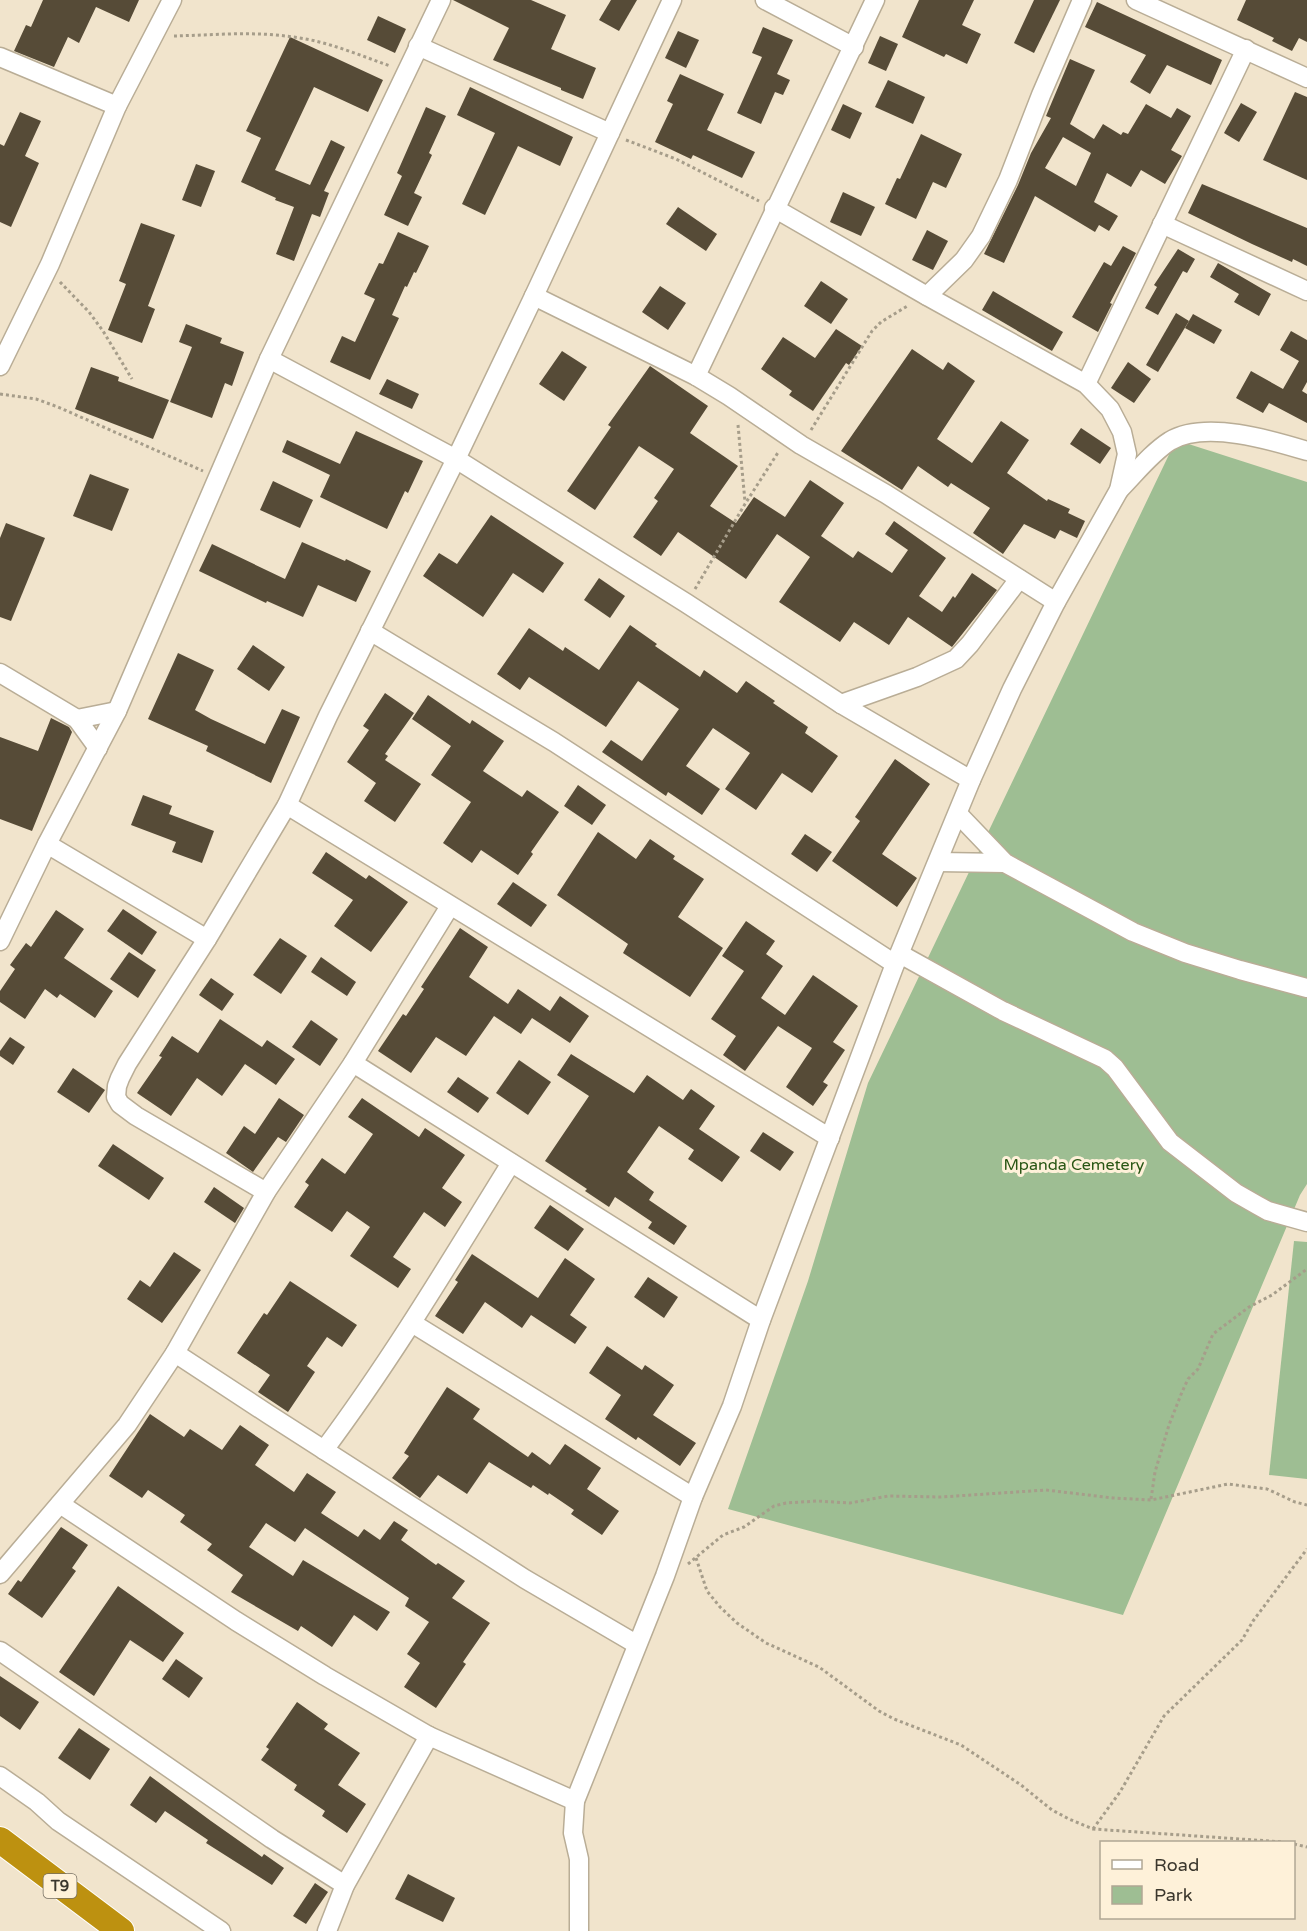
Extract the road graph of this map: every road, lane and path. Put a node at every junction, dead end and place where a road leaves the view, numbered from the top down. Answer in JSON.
{"nodes":[{"id":1,"x":172,"y":0,"type":"edge"},
{"id":2,"x":441,"y":0,"type":"edge"},
{"id":3,"x":672,"y":0,"type":"edge"},
{"id":4,"x":765,"y":0,"type":"edge"},
{"id":5,"x":875,"y":0,"type":"edge"},
{"id":6,"x":1082,"y":0,"type":"edge"},
{"id":7,"x":1136,"y":0,"type":"edge"},
{"id":8,"x":153,"y":36,"type":"junction"},
{"id":9,"x":418,"y":46,"type":"junction"},
{"id":10,"x":854,"y":47,"type":"junction"},
{"id":11,"x":1246,"y":49,"type":"junction"},
{"id":12,"x":0,"y":57,"type":"edge"},
{"id":13,"x":406,"y":72,"type":"junction"},
{"id":14,"x":1307,"y":78,"type":"edge"},
{"id":15,"x":117,"y":106,"type":"junction"},
{"id":16,"x":610,"y":133,"type":"junction"},
{"id":17,"x":774,"y":208,"type":"junction"},
{"id":18,"x":1162,"y":224,"type":"junction"},
{"id":19,"x":50,"y":264,"type":"junction"},
{"id":20,"x":1307,"y":291,"type":"edge"},
{"id":21,"x":534,"y":296,"type":"junction"},
{"id":22,"x":927,"y":296,"type":"junction"},
{"id":23,"x":269,"y":358,"type":"junction"},
{"id":24,"x":0,"y":366,"type":"edge"},
{"id":25,"x":696,"y":376,"type":"junction"},
{"id":26,"x":132,"y":379,"type":"dead end"},
{"id":27,"x":1086,"y":384,"type":"junction"},
{"id":28,"x":0,"y":394,"type":"edge"},
{"id":29,"x":729,"y":396,"type":"junction"},
{"id":30,"x":795,"y":441,"type":"junction"},
{"id":31,"x":1307,"y":451,"type":"edge"},
{"id":32,"x":456,"y":459,"type":"junction"},
{"id":33,"x":218,"y":478,"type":"junction"},
{"id":34,"x":1119,"y":489,"type":"junction"},
{"id":35,"x":745,"y":504,"type":"junction"},
{"id":36,"x":1018,"y":579,"type":"junction"},
{"id":37,"x":1056,"y":602,"type":"junction"},
{"id":38,"x":686,"y":603,"type":"junction"},
{"id":39,"x":370,"y":631,"type":"junction"},
{"id":40,"x":0,"y":673,"type":"edge"},
{"id":41,"x":841,"y":704,"type":"junction"},
{"id":42,"x":117,"y":711,"type":"junction"},
{"id":43,"x":77,"y":719,"type":"junction"},
{"id":44,"x":99,"y":748,"type":"junction"},
{"id":45,"x":971,"y":780,"type":"junction"},
{"id":46,"x":287,"y":805,"type":"junction"},
{"id":47,"x":958,"y":814,"type":"junction"},
{"id":48,"x":47,"y":844,"type":"junction"},
{"id":49,"x":938,"y":862,"type":"junction"},
{"id":50,"x":1005,"y":862,"type":"junction"},
{"id":51,"x":450,"y":906,"type":"junction"},
{"id":52,"x":207,"y":939,"type":"junction"},
{"id":53,"x":0,"y":941,"type":"edge"},
{"id":54,"x":897,"y":959,"type":"junction"},
{"id":55,"x":1307,"y":988,"type":"edge"},
{"id":56,"x":353,"y":1063,"type":"junction"},
{"id":57,"x":830,"y":1138,"type":"junction"},
{"id":58,"x":511,"y":1164,"type":"junction"},
{"id":59,"x":266,"y":1192,"type":"junction"},
{"id":60,"x":1307,"y":1222,"type":"edge"},
{"id":61,"x":1307,"y":1269,"type":"edge"},
{"id":62,"x":761,"y":1320,"type":"junction"},
{"id":63,"x":412,"y":1323,"type":"junction"},
{"id":64,"x":175,"y":1353,"type":"junction"},
{"id":65,"x":324,"y":1450,"type":"junction"},
{"id":66,"x":693,"y":1497,"type":"junction"},
{"id":67,"x":1151,"y":1500,"type":"junction"},
{"id":68,"x":60,"y":1504,"type":"junction"},
{"id":69,"x":1307,"y":1505,"type":"edge"},
{"id":70,"x":1307,"y":1549,"type":"edge"},
{"id":71,"x":696,"y":1558,"type":"junction"},
{"id":72,"x":0,"y":1574,"type":"edge"},
{"id":73,"x":665,"y":1576,"type":"junction"},
{"id":74,"x":636,"y":1644,"type":"junction"},
{"id":75,"x":0,"y":1650,"type":"edge"},
{"id":76,"x":429,"y":1736,"type":"junction"},
{"id":77,"x":0,"y":1776,"type":"edge"},
{"id":78,"x":575,"y":1801,"type":"junction"},
{"id":79,"x":1093,"y":1829,"type":"junction"},
{"id":80,"x":0,"y":1840,"type":"edge"},
{"id":81,"x":1269,"y":1841,"type":"edge"},
{"id":82,"x":345,"y":1885,"type":"junction"},
{"id":83,"x":121,"y":1931,"type":"edge"},
{"id":84,"x":222,"y":1931,"type":"edge"},
{"id":85,"x":327,"y":1931,"type":"edge"},
{"id":86,"x":579,"y":1931,"type":"edge"}],
"edges":[{"from":1,"to":8,"type":"street"},
{"from":2,"to":9,"type":"street"},
{"from":3,"to":16,"type":"street"},
{"from":4,"to":10,"type":"street"},
{"from":5,"to":10,"type":"street"},
{"from":6,"to":22,"type":"street"},
{"from":7,"to":11,"type":"street"},
{"from":8,"to":13,"type":"path"},
{"from":8,"to":15,"type":"street"},
{"from":9,"to":13,"type":"street"},
{"from":9,"to":16,"type":"street"},
{"from":10,"to":17,"type":"street"},
{"from":11,"to":14,"type":"street"},
{"from":11,"to":18,"type":"street"},
{"from":12,"to":15,"type":"street"},
{"from":13,"to":23,"type":"street"},
{"from":15,"to":19,"type":"street"},
{"from":16,"to":17,"type":"path"},
{"from":16,"to":21,"type":"street"},
{"from":17,"to":22,"type":"street"},
{"from":17,"to":25,"type":"street"},
{"from":18,"to":20,"type":"street"},
{"from":18,"to":27,"type":"street"},
{"from":19,"to":24,"type":"street"},
{"from":19,"to":26,"type":"path"},
{"from":21,"to":25,"type":"street"},
{"from":21,"to":32,"type":"street"},
{"from":22,"to":27,"type":"street"},
{"from":22,"to":30,"type":"path"},
{"from":23,"to":32,"type":"street"},
{"from":23,"to":33,"type":"street"},
{"from":25,"to":29,"type":"street"},
{"from":27,"to":34,"type":"street"},
{"from":28,"to":33,"type":"path"},
{"from":29,"to":30,"type":"street"},
{"from":29,"to":35,"type":"path"},
{"from":30,"to":35,"type":"path"},
{"from":30,"to":36,"type":"street"},
{"from":31,"to":34,"type":"street"},
{"from":32,"to":38,"type":"street"},
{"from":32,"to":39,"type":"street"},
{"from":33,"to":42,"type":"street"},
{"from":34,"to":37,"type":"street"},
{"from":35,"to":38,"type":"path"},
{"from":36,"to":37,"type":"street"},
{"from":36,"to":41,"type":"street"},
{"from":37,"to":45,"type":"street"},
{"from":38,"to":41,"type":"street"},
{"from":39,"to":46,"type":"street"},
{"from":39,"to":54,"type":"street"},
{"from":40,"to":43,"type":"street"},
{"from":41,"to":45,"type":"street"},
{"from":42,"to":43,"type":"street"},
{"from":42,"to":44,"type":"street"},
{"from":43,"to":44,"type":"street"},
{"from":44,"to":48,"type":"street"},
{"from":45,"to":47,"type":"street"},
{"from":46,"to":51,"type":"street"},
{"from":46,"to":52,"type":"street"},
{"from":47,"to":49,"type":"street"},
{"from":47,"to":50,"type":"street"},
{"from":48,"to":52,"type":"street"},
{"from":48,"to":53,"type":"street"},
{"from":49,"to":50,"type":"street"},
{"from":49,"to":54,"type":"street"},
{"from":50,"to":55,"type":"street"},
{"from":51,"to":56,"type":"street"},
{"from":51,"to":57,"type":"street"},
{"from":52,"to":59,"type":"street"},
{"from":54,"to":57,"type":"street"},
{"from":54,"to":60,"type":"street"},
{"from":56,"to":58,"type":"street"},
{"from":56,"to":59,"type":"street"},
{"from":57,"to":62,"type":"street"},
{"from":58,"to":62,"type":"street"},
{"from":58,"to":63,"type":"street"},
{"from":59,"to":64,"type":"street"},
{"from":61,"to":67,"type":"path"},
{"from":62,"to":66,"type":"street"},
{"from":63,"to":65,"type":"street"},
{"from":63,"to":66,"type":"street"},
{"from":64,"to":65,"type":"street"},
{"from":64,"to":68,"type":"street"},
{"from":65,"to":74,"type":"street"},
{"from":66,"to":73,"type":"street"},
{"from":67,"to":69,"type":"path"},
{"from":67,"to":71,"type":"path"},
{"from":68,"to":72,"type":"street"},
{"from":68,"to":76,"type":"street"},
{"from":70,"to":79,"type":"path"},
{"from":71,"to":73,"type":"path"},
{"from":71,"to":79,"type":"path"},
{"from":73,"to":74,"type":"street"},
{"from":74,"to":78,"type":"street"},
{"from":75,"to":82,"type":"street"},
{"from":76,"to":78,"type":"street"},
{"from":76,"to":82,"type":"street"},
{"from":77,"to":84,"type":"street"},
{"from":78,"to":86,"type":"street"},
{"from":79,"to":81,"type":"path"},
{"from":80,"to":83,"type":"highway","number":"T9"},
{"from":82,"to":85,"type":"street"}]}
